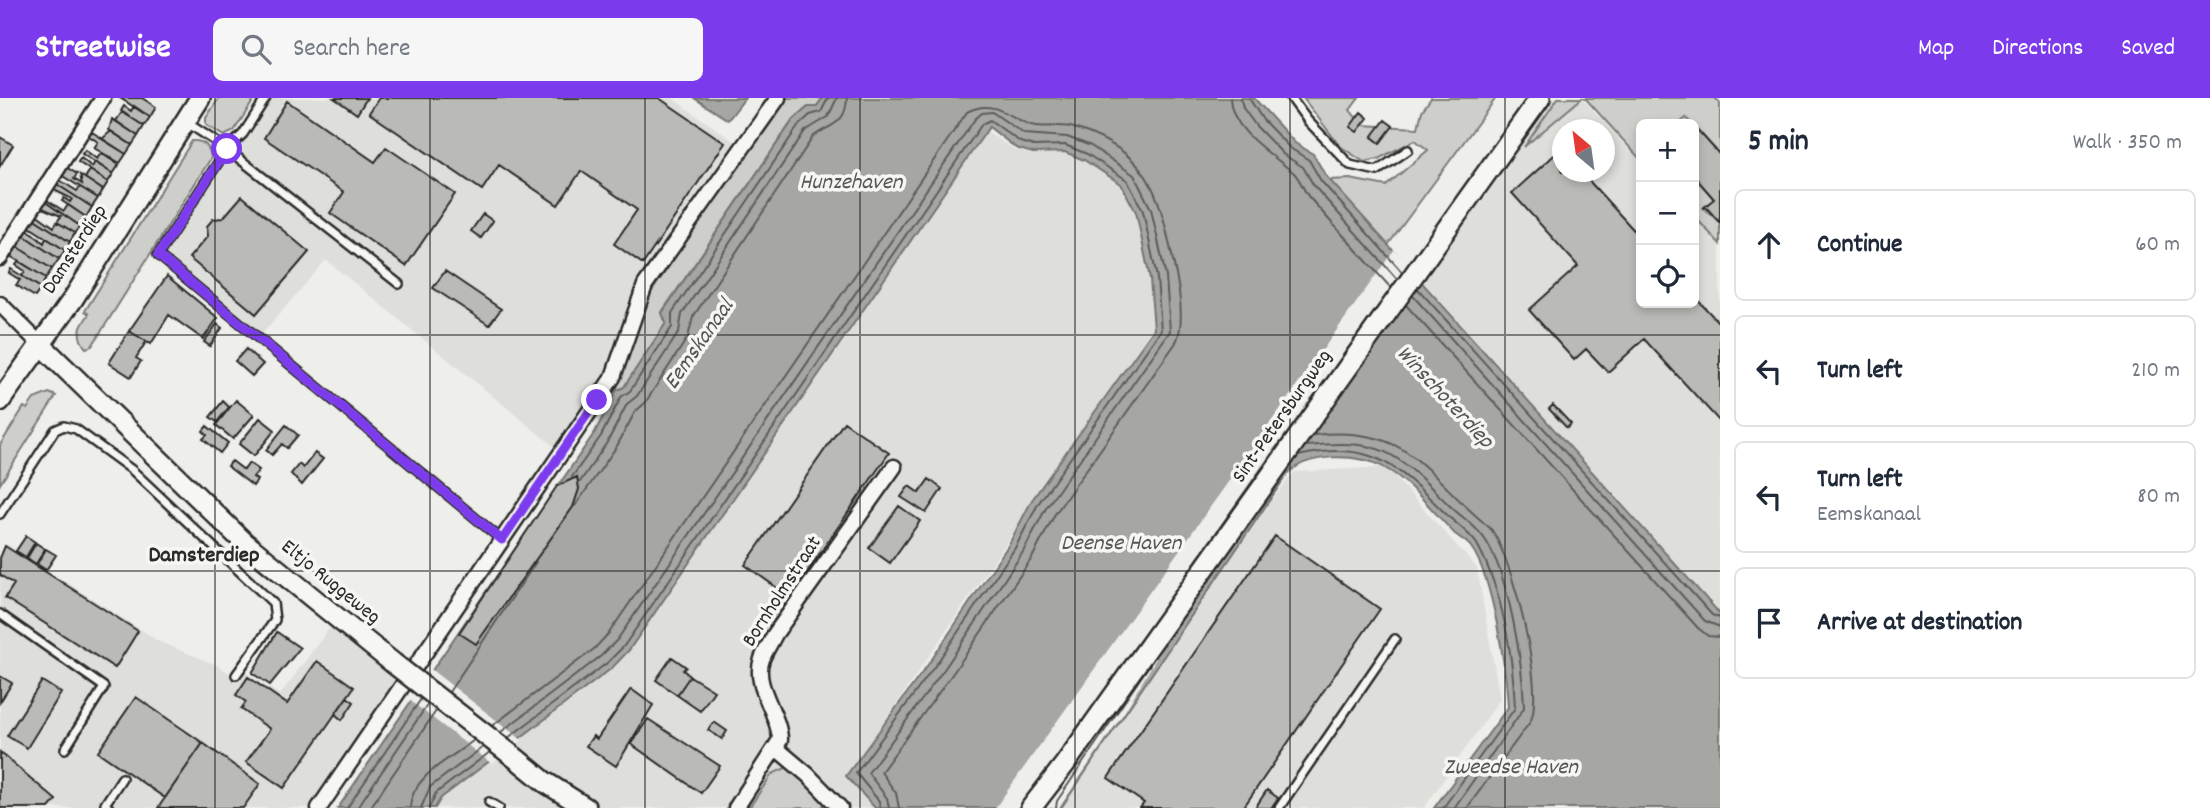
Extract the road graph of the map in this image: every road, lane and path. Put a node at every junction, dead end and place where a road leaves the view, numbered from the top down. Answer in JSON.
{"nodes":[{"id":1,"x":103,"y":98,"type":"edge"},
{"id":2,"x":200,"y":98,"type":"edge"},
{"id":3,"x":266,"y":98,"type":"edge"},
{"id":4,"x":778,"y":98,"type":"edge"},
{"id":5,"x":1291,"y":98,"type":"edge"},
{"id":6,"x":1540,"y":98,"type":"edge"},
{"id":7,"x":185,"y":121,"type":"junction"},
{"id":8,"x":227,"y":149,"type":"junction"},
{"id":9,"x":1408,"y":150,"type":"dead end"},
{"id":10,"x":0,"y":258,"type":"edge"},
{"id":11,"x":399,"y":284,"type":"dead end"},
{"id":12,"x":0,"y":304,"type":"edge"},
{"id":13,"x":40,"y":344,"type":"junction"},
{"id":14,"x":0,"y":401,"type":"edge"},
{"id":15,"x":894,"y":467,"type":"dead end"},
{"id":16,"x":0,"y":514,"type":"edge"},
{"id":17,"x":502,"y":540,"type":"junction"},
{"id":18,"x":0,"y":614,"type":"edge"},
{"id":19,"x":1395,"y":639,"type":"dead end"},
{"id":20,"x":236,"y":675,"type":"dead end"},
{"id":21,"x":776,"y":748,"type":"junction"},
{"id":22,"x":65,"y":750,"type":"dead end"},
{"id":23,"x":1065,"y":764,"type":"junction"},
{"id":24,"x":122,"y":778,"type":"dead end"},
{"id":25,"x":545,"y":782,"type":"junction"},
{"id":26,"x":489,"y":802,"type":"dead end"},
{"id":27,"x":108,"y":808,"type":"edge"},
{"id":28,"x":319,"y":808,"type":"edge"},
{"id":29,"x":499,"y":808,"type":"edge"},
{"id":30,"x":570,"y":808,"type":"edge"},
{"id":31,"x":586,"y":808,"type":"edge"},
{"id":32,"x":736,"y":808,"type":"edge"},
{"id":33,"x":840,"y":808,"type":"edge"},
{"id":34,"x":1031,"y":808,"type":"edge"},
{"id":35,"x":1043,"y":808,"type":"edge"},
{"id":36,"x":1279,"y":808,"type":"edge"}],
"edges":[{"from":1,"to":10,"type":"street"},
{"from":2,"to":7,"type":"street","name":"Damsterdiep"},
{"from":3,"to":8,"type":"lane"},
{"from":4,"to":17,"type":"street"},
{"from":5,"to":9,"type":"lane"},
{"from":6,"to":23,"type":"street","name":"Sint-Petersburgweg"},
{"from":7,"to":8,"type":"lane"},
{"from":7,"to":13,"type":"street","name":"Damsterdiep"},
{"from":8,"to":11,"type":"lane"},
{"from":8,"to":17,"type":"lane"},
{"from":12,"to":13,"type":"street"},
{"from":13,"to":14,"type":"street","name":"Damsterdiep"},
{"from":13,"to":25,"type":"street","name":"Eltjo Ruggeweg","bridge":true},
{"from":15,"to":21,"type":"street","name":"Bornholmstraat"},
{"from":16,"to":20,"type":"lane"},
{"from":17,"to":28,"type":"street"},
{"from":18,"to":22,"type":"lane"},
{"from":19,"to":36,"type":"lane"},
{"from":21,"to":32,"type":"street"},
{"from":21,"to":33,"type":"street"},
{"from":23,"to":34,"type":"street","name":"Sint-Petersburgweg"},
{"from":23,"to":35,"type":"street","name":"Sint-Petersburgweg"},
{"from":24,"to":27,"type":"lane"},
{"from":25,"to":30,"type":"street","name":"Eltjo Ruggeweg"},
{"from":25,"to":31,"type":"street","name":"Eltjo Ruggeweg"},
{"from":26,"to":29,"type":"lane"}]}
